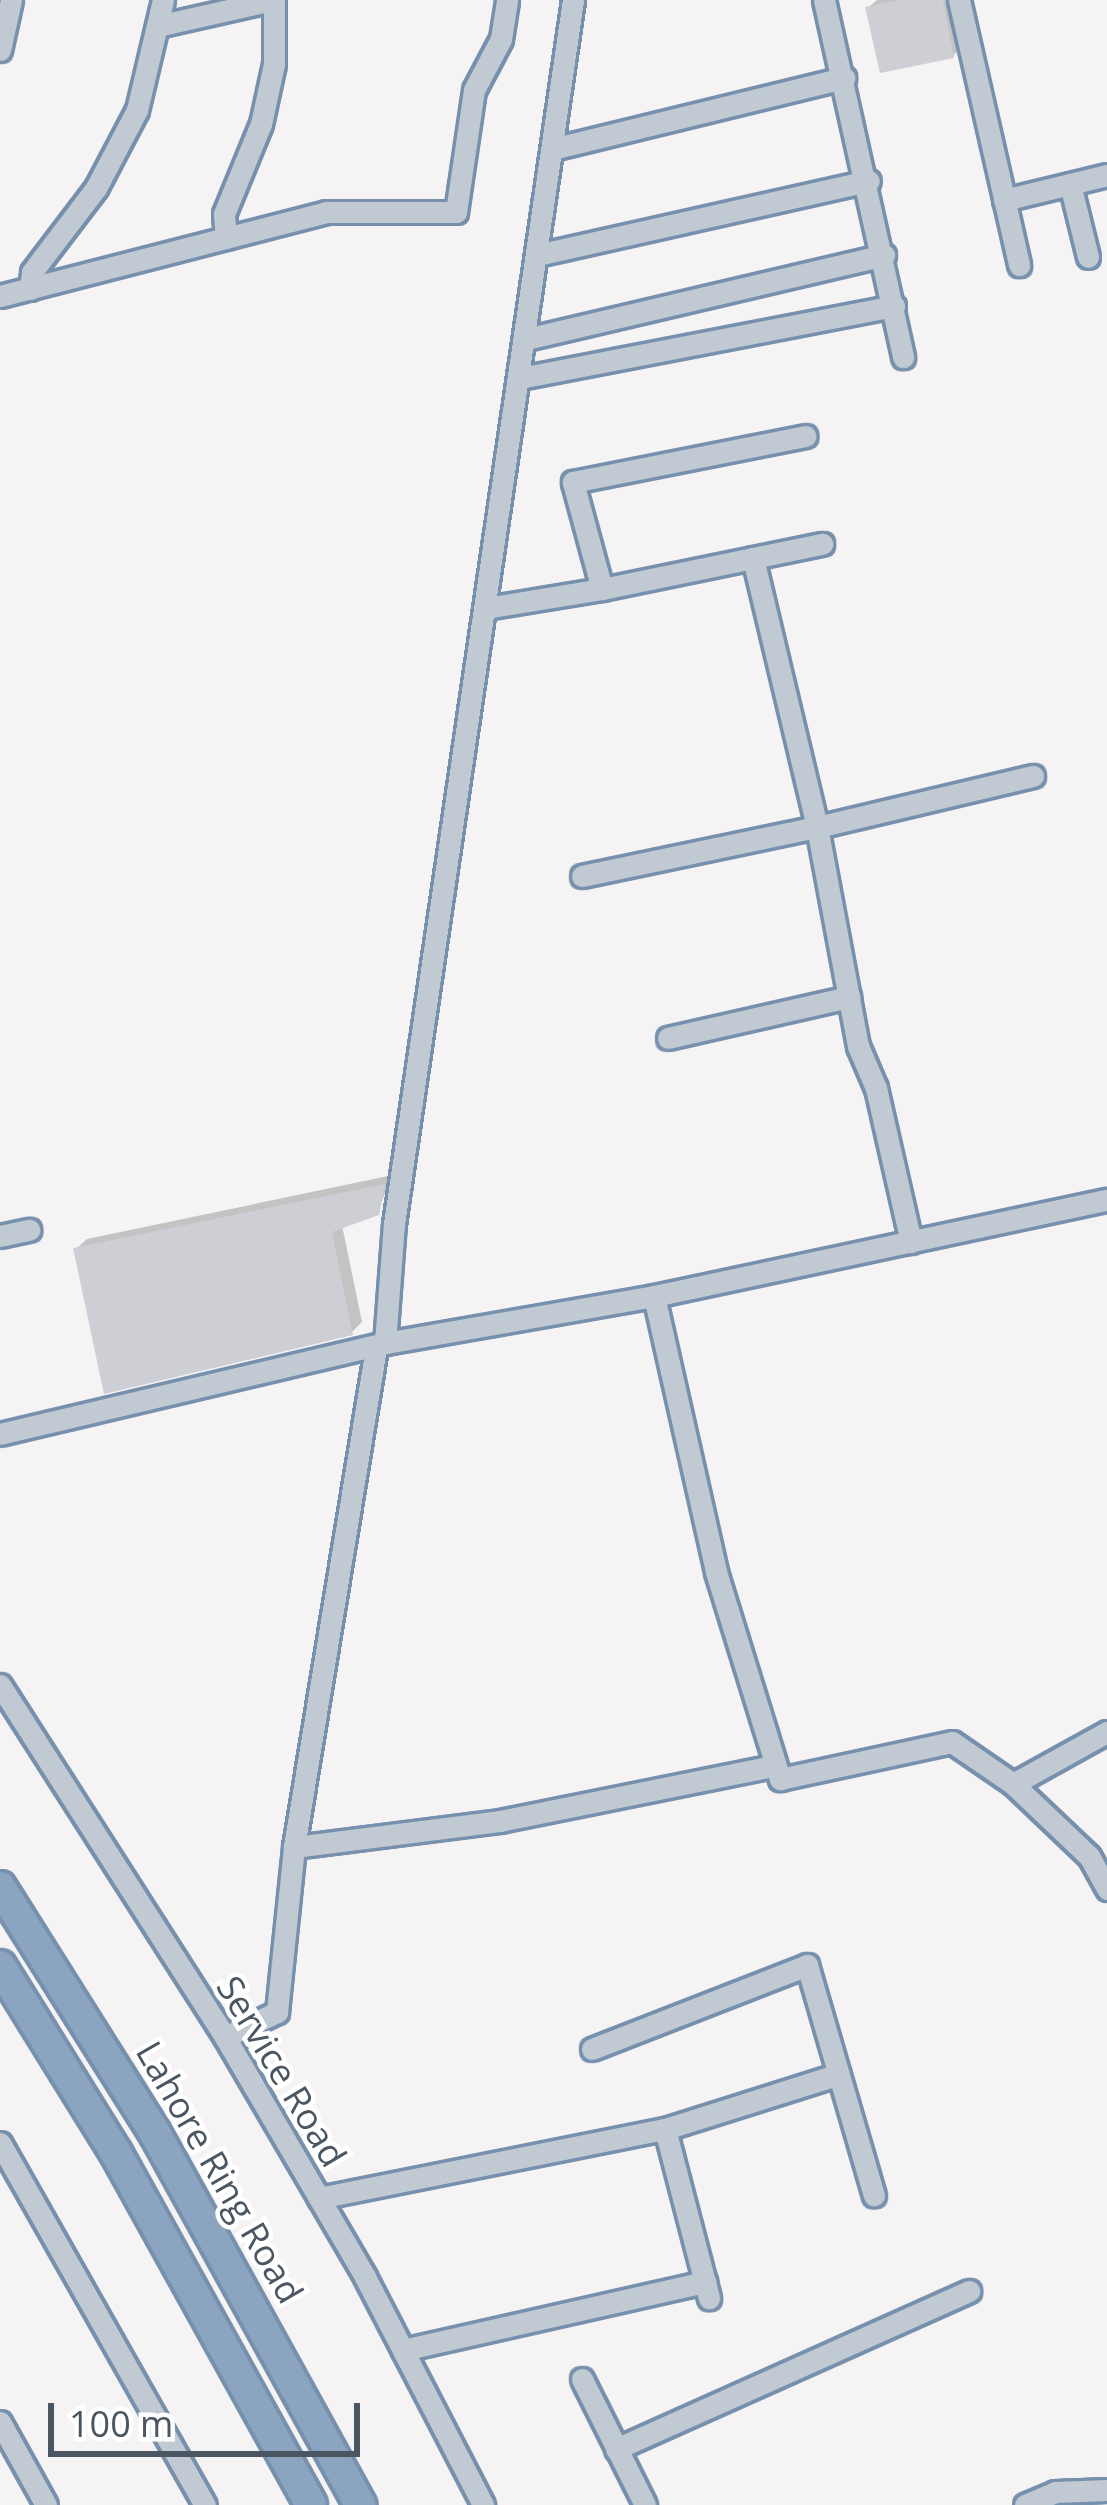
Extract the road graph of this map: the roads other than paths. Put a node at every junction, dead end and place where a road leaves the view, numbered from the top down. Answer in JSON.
{"nodes":[{"id":1,"x":11,"y":0,"type":"edge"},
{"id":2,"x":163,"y":0,"type":"edge"},
{"id":3,"x":273,"y":0,"type":"edge"},
{"id":4,"x":506,"y":0,"type":"edge"},
{"id":5,"x":573,"y":0,"type":"edge"},
{"id":6,"x":824,"y":0,"type":"edge"},
{"id":7,"x":958,"y":0,"type":"edge"},
{"id":8,"x":162,"y":25,"type":"junction"},
{"id":9,"x":0,"y":50,"type":"edge"},
{"id":10,"x":844,"y":78,"type":"junction"},
{"id":11,"x":551,"y":149,"type":"junction"},
{"id":12,"x":1107,"y":176,"type":"edge"},
{"id":13,"x":869,"y":181,"type":"junction"},
{"id":14,"x":1070,"y":184,"type":"junction"},
{"id":15,"x":1004,"y":200,"type":"junction"},
{"id":16,"x":226,"y":238,"type":"junction"},
{"id":17,"x":537,"y":255,"type":"junction"},
{"id":18,"x":884,"y":255,"type":"junction"},
{"id":19,"x":1088,"y":257,"type":"dead end"},
{"id":20,"x":1019,"y":266,"type":"dead end"},
{"id":21,"x":30,"y":289,"type":"junction"},
{"id":22,"x":0,"y":296,"type":"edge"},
{"id":23,"x":894,"y":307,"type":"junction"},
{"id":24,"x":526,"y":339,"type":"junction"},
{"id":25,"x":904,"y":357,"type":"dead end"},
{"id":26,"x":520,"y":378,"type":"junction"},
{"id":27,"x":805,"y":436,"type":"dead end"},
{"id":28,"x":822,"y":544,"type":"dead end"},
{"id":29,"x":754,"y":558,"type":"junction"},
{"id":30,"x":602,"y":589,"type":"junction"},
{"id":31,"x":486,"y":608,"type":"junction"},
{"id":32,"x":1034,"y":776,"type":"dead end"},
{"id":33,"x":817,"y":827,"type":"junction"},
{"id":34,"x":582,"y":876,"type":"dead end"},
{"id":35,"x":849,"y":998,"type":"junction"},
{"id":36,"x":668,"y":1038,"type":"dead end"},
{"id":37,"x":1107,"y":1200,"type":"edge"},
{"id":38,"x":29,"y":1230,"type":"dead end"},
{"id":39,"x":0,"y":1236,"type":"edge"},
{"id":40,"x":911,"y":1242,"type":"junction"},
{"id":41,"x":654,"y":1296,"type":"junction"},
{"id":42,"x":381,"y":1345,"type":"junction"},
{"id":43,"x":0,"y":1434,"type":"edge"},
{"id":44,"x":0,"y":1685,"type":"edge"},
{"id":45,"x":1107,"y":1732,"type":"edge"},
{"id":46,"x":772,"y":1766,"type":"junction"},
{"id":47,"x":1013,"y":1784,"type":"junction"},
{"id":48,"x":294,"y":1846,"type":"junction"},
{"id":49,"x":1098,"y":1851,"type":"edge"},
{"id":50,"x":0,"y":1887,"type":"edge"},
{"id":51,"x":1107,"y":1889,"type":"edge"},
{"id":52,"x":0,"y":1966,"type":"edge"},
{"id":53,"x":225,"y":2037,"type":"junction"},
{"id":54,"x":592,"y":2049,"type":"dead end"},
{"id":55,"x":839,"y":2074,"type":"junction"},
{"id":56,"x":665,"y":2128,"type":"junction"},
{"id":57,"x":0,"y":2143,"type":"edge"},
{"id":58,"x":874,"y":2195,"type":"dead end"},
{"id":59,"x":319,"y":2198,"type":"junction"},
{"id":60,"x":969,"y":2291,"type":"dead end"},
{"id":61,"x":403,"y":2350,"type":"junction"},
{"id":62,"x":582,"y":2380,"type":"dead end"},
{"id":63,"x":0,"y":2422,"type":"edge"},
{"id":64,"x":616,"y":2449,"type":"junction"},
{"id":65,"x":1107,"y":2490,"type":"edge"},
{"id":66,"x":46,"y":2505,"type":"edge"},
{"id":67,"x":205,"y":2505,"type":"edge"},
{"id":68,"x":311,"y":2505,"type":"edge"},
{"id":69,"x":360,"y":2505,"type":"edge"},
{"id":70,"x":483,"y":2505,"type":"edge"},
{"id":71,"x":644,"y":2505,"type":"edge"},
{"id":72,"x":1025,"y":2505,"type":"edge"}],
"edges":[{"from":1,"to":9,"type":"street"},
{"from":2,"to":8,"type":"street"},
{"from":3,"to":8,"type":"street"},
{"from":3,"to":16,"type":"street"},
{"from":4,"to":16,"type":"street"},
{"from":5,"to":11,"type":"street"},
{"from":6,"to":10,"type":"street"},
{"from":7,"to":15,"type":"street"},
{"from":8,"to":21,"type":"street"},
{"from":10,"to":11,"type":"street"},
{"from":10,"to":13,"type":"street"},
{"from":11,"to":17,"type":"street"},
{"from":12,"to":14,"type":"street"},
{"from":13,"to":17,"type":"street"},
{"from":13,"to":18,"type":"street"},
{"from":14,"to":15,"type":"street"},
{"from":14,"to":19,"type":"street"},
{"from":15,"to":20,"type":"street"},
{"from":16,"to":21,"type":"street"},
{"from":17,"to":24,"type":"street"},
{"from":18,"to":23,"type":"street"},
{"from":18,"to":24,"type":"street"},
{"from":21,"to":22,"type":"street"},
{"from":23,"to":25,"type":"street"},
{"from":23,"to":26,"type":"street"},
{"from":24,"to":26,"type":"street"},
{"from":26,"to":31,"type":"street"},
{"from":27,"to":30,"type":"street"},
{"from":28,"to":29,"type":"street"},
{"from":29,"to":30,"type":"street"},
{"from":29,"to":33,"type":"street"},
{"from":30,"to":31,"type":"street"},
{"from":31,"to":42,"type":"street"},
{"from":32,"to":33,"type":"street"},
{"from":33,"to":34,"type":"street"},
{"from":33,"to":35,"type":"street"},
{"from":35,"to":36,"type":"street"},
{"from":35,"to":40,"type":"street"},
{"from":37,"to":40,"type":"street"},
{"from":38,"to":39,"type":"street"},
{"from":40,"to":41,"type":"street"},
{"from":41,"to":42,"type":"street"},
{"from":41,"to":46,"type":"street"},
{"from":42,"to":43,"type":"street"},
{"from":42,"to":48,"type":"street"},
{"from":44,"to":53,"type":"street","name":"Service Road"},
{"from":45,"to":47,"type":"street"},
{"from":46,"to":47,"type":"street"},
{"from":46,"to":48,"type":"street"},
{"from":47,"to":49,"type":"street"},
{"from":48,"to":53,"type":"street"},
{"from":49,"to":51,"type":"street"},
{"from":50,"to":69,"type":"highway","name":"Lahore Ring Road"},
{"from":52,"to":68,"type":"highway"},
{"from":53,"to":59,"type":"street","name":"Service Road"},
{"from":54,"to":55,"type":"street"},
{"from":55,"to":56,"type":"street"},
{"from":55,"to":58,"type":"street"},
{"from":56,"to":59,"type":"street"},
{"from":56,"to":61,"type":"street"},
{"from":57,"to":67,"type":"street"},
{"from":59,"to":61,"type":"street","name":"Service Road"},
{"from":60,"to":64,"type":"street"},
{"from":61,"to":70,"type":"street","name":"Service Road"},
{"from":62,"to":64,"type":"street"},
{"from":63,"to":66,"type":"street"},
{"from":64,"to":71,"type":"street"},
{"from":65,"to":72,"type":"street"}]}
